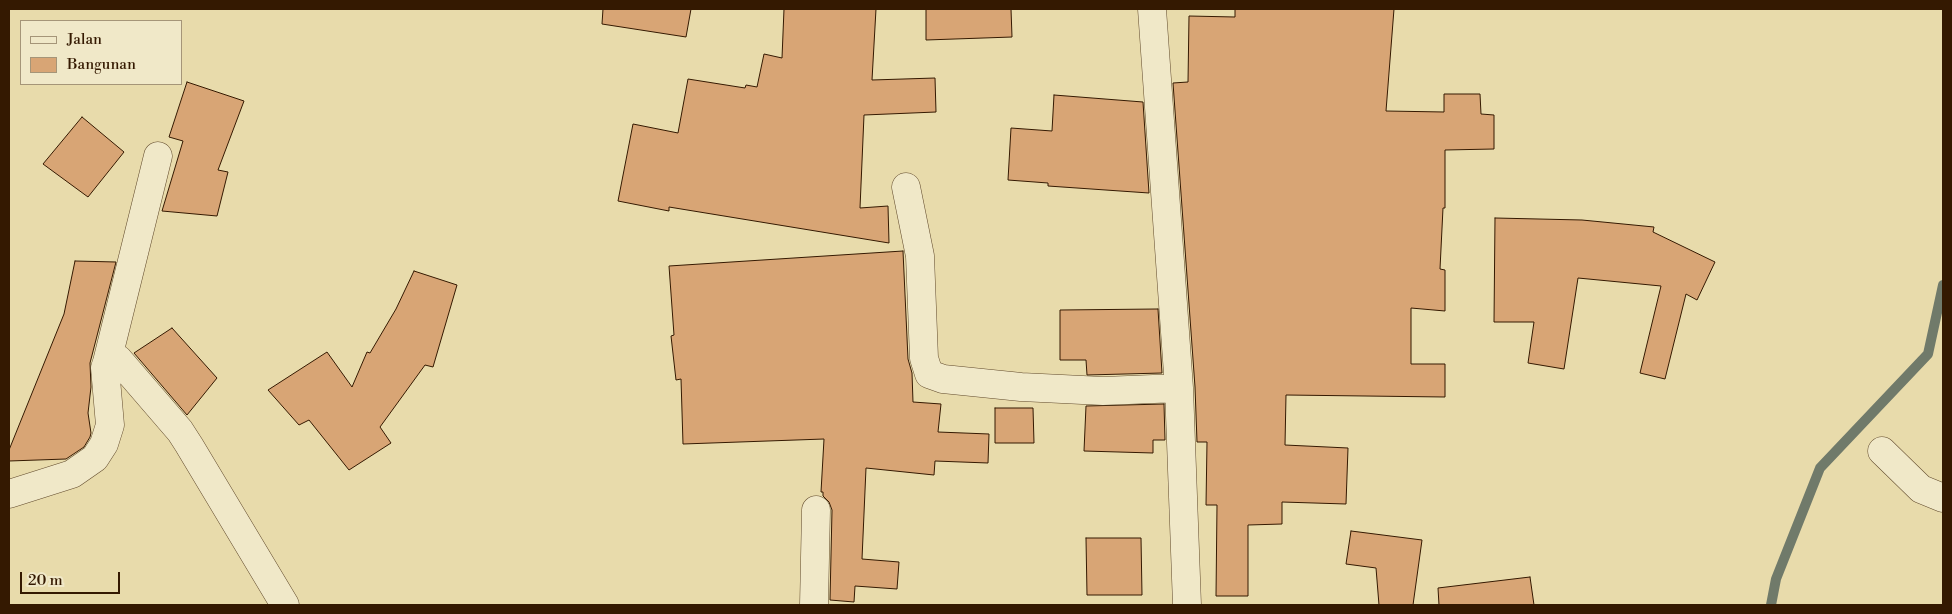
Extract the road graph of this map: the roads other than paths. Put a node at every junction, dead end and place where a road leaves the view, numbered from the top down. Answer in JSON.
{"nodes":[{"id":1,"x":1152,"y":9,"type":"edge"},
{"id":2,"x":158,"y":156,"type":"dead end"},
{"id":3,"x":906,"y":187,"type":"dead end"},
{"id":4,"x":107,"y":362,"type":"junction"},
{"id":5,"x":1178,"y":388,"type":"junction"},
{"id":6,"x":1882,"y":451,"type":"dead end"},
{"id":7,"x":9,"y":494,"type":"edge"},
{"id":8,"x":1943,"y":498,"type":"edge"},
{"id":9,"x":816,"y":510,"type":"dead end"},
{"id":10,"x":285,"y":605,"type":"edge"},
{"id":11,"x":814,"y":605,"type":"edge"},
{"id":12,"x":1187,"y":605,"type":"edge"}],
"edges":[{"from":1,"to":5,"type":"street"},
{"from":2,"to":4,"type":"street"},
{"from":3,"to":5,"type":"street"},
{"from":4,"to":7,"type":"street"},
{"from":4,"to":10,"type":"street"},
{"from":5,"to":12,"type":"street"},
{"from":6,"to":8,"type":"street"},
{"from":9,"to":11,"type":"street"}]}
